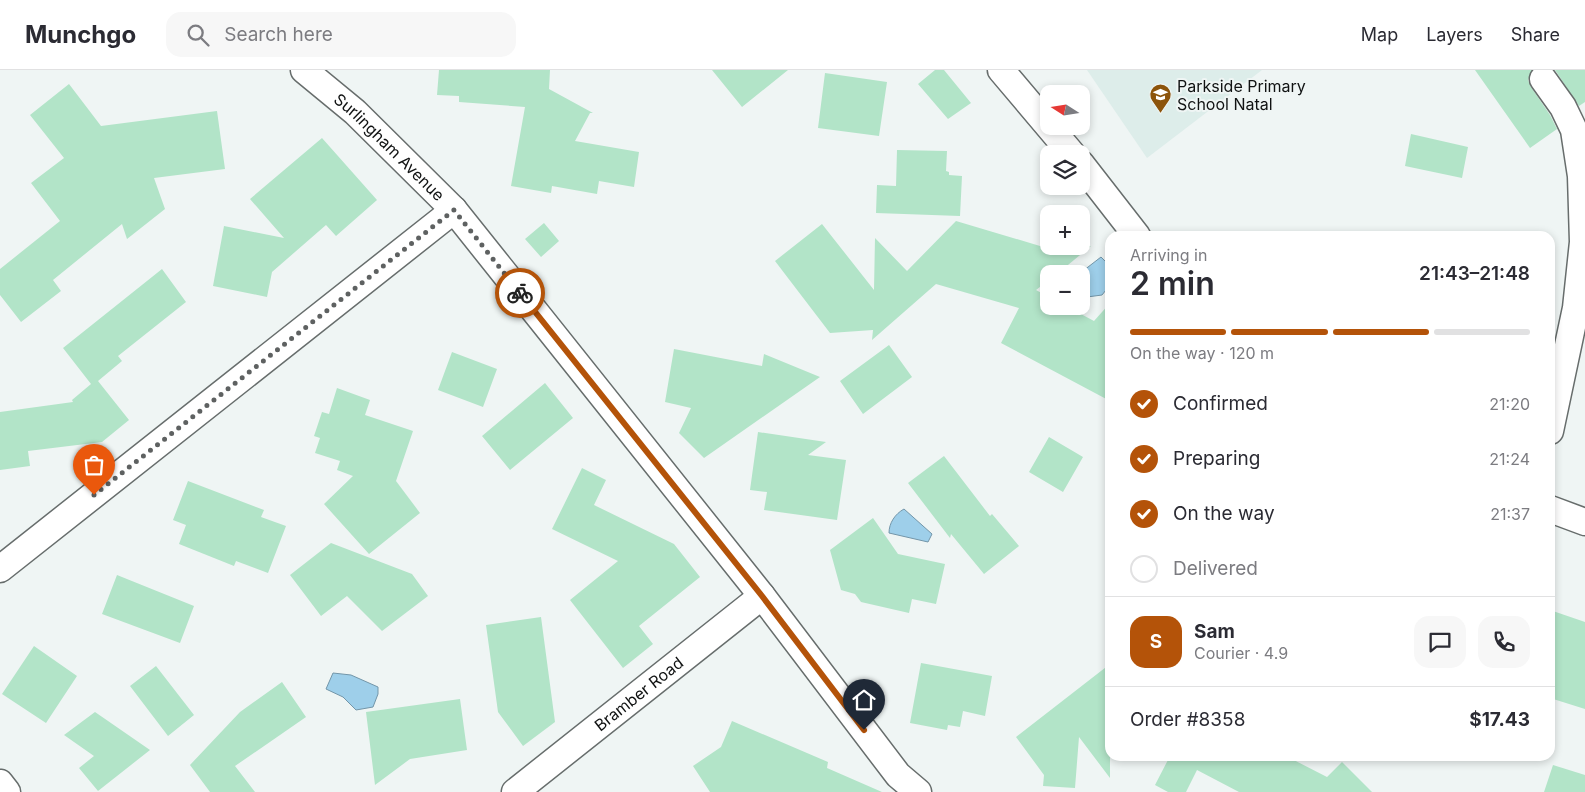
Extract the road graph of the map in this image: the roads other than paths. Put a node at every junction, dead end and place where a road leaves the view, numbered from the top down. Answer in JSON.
{"nodes":[{"id":1,"x":304,"y":70,"type":"edge"},
{"id":2,"x":1001,"y":70,"type":"edge"},
{"id":3,"x":1543,"y":79,"type":"dead end"},
{"id":4,"x":1064,"y":145,"type":"edge"},
{"id":5,"x":1090,"y":176,"type":"edge"},
{"id":6,"x":454,"y":210,"type":"junction"},
{"id":7,"x":1133,"y":231,"type":"edge"},
{"id":8,"x":1559,"y":343,"type":"edge"},
{"id":9,"x":1555,"y":382,"type":"edge"},
{"id":10,"x":1555,"y":511,"type":"edge"},
{"id":11,"x":1585,"y":522,"type":"edge"},
{"id":12,"x":0,"y":569,"type":"edge"},
{"id":13,"x":762,"y":596,"type":"junction"},
{"id":14,"x":0,"y":783,"type":"edge"},
{"id":15,"x":7,"y":792,"type":"edge"},
{"id":16,"x":515,"y":792,"type":"edge"},
{"id":17,"x":918,"y":792,"type":"edge"}],
"edges":[{"from":1,"to":6,"type":"street","name":"Surlingham Avenue"},
{"from":2,"to":4,"type":"street"},
{"from":3,"to":8,"type":"street"},
{"from":5,"to":7,"type":"street"},
{"from":6,"to":12,"type":"street"},
{"from":6,"to":13,"type":"street","name":"Surlingham Avenue"},
{"from":8,"to":9,"type":"street"},
{"from":10,"to":11,"type":"street"},
{"from":13,"to":16,"type":"street","name":"Bramber Road"},
{"from":13,"to":17,"type":"street","name":"Surlingham Avenue"},
{"from":14,"to":15,"type":"street"}]}
